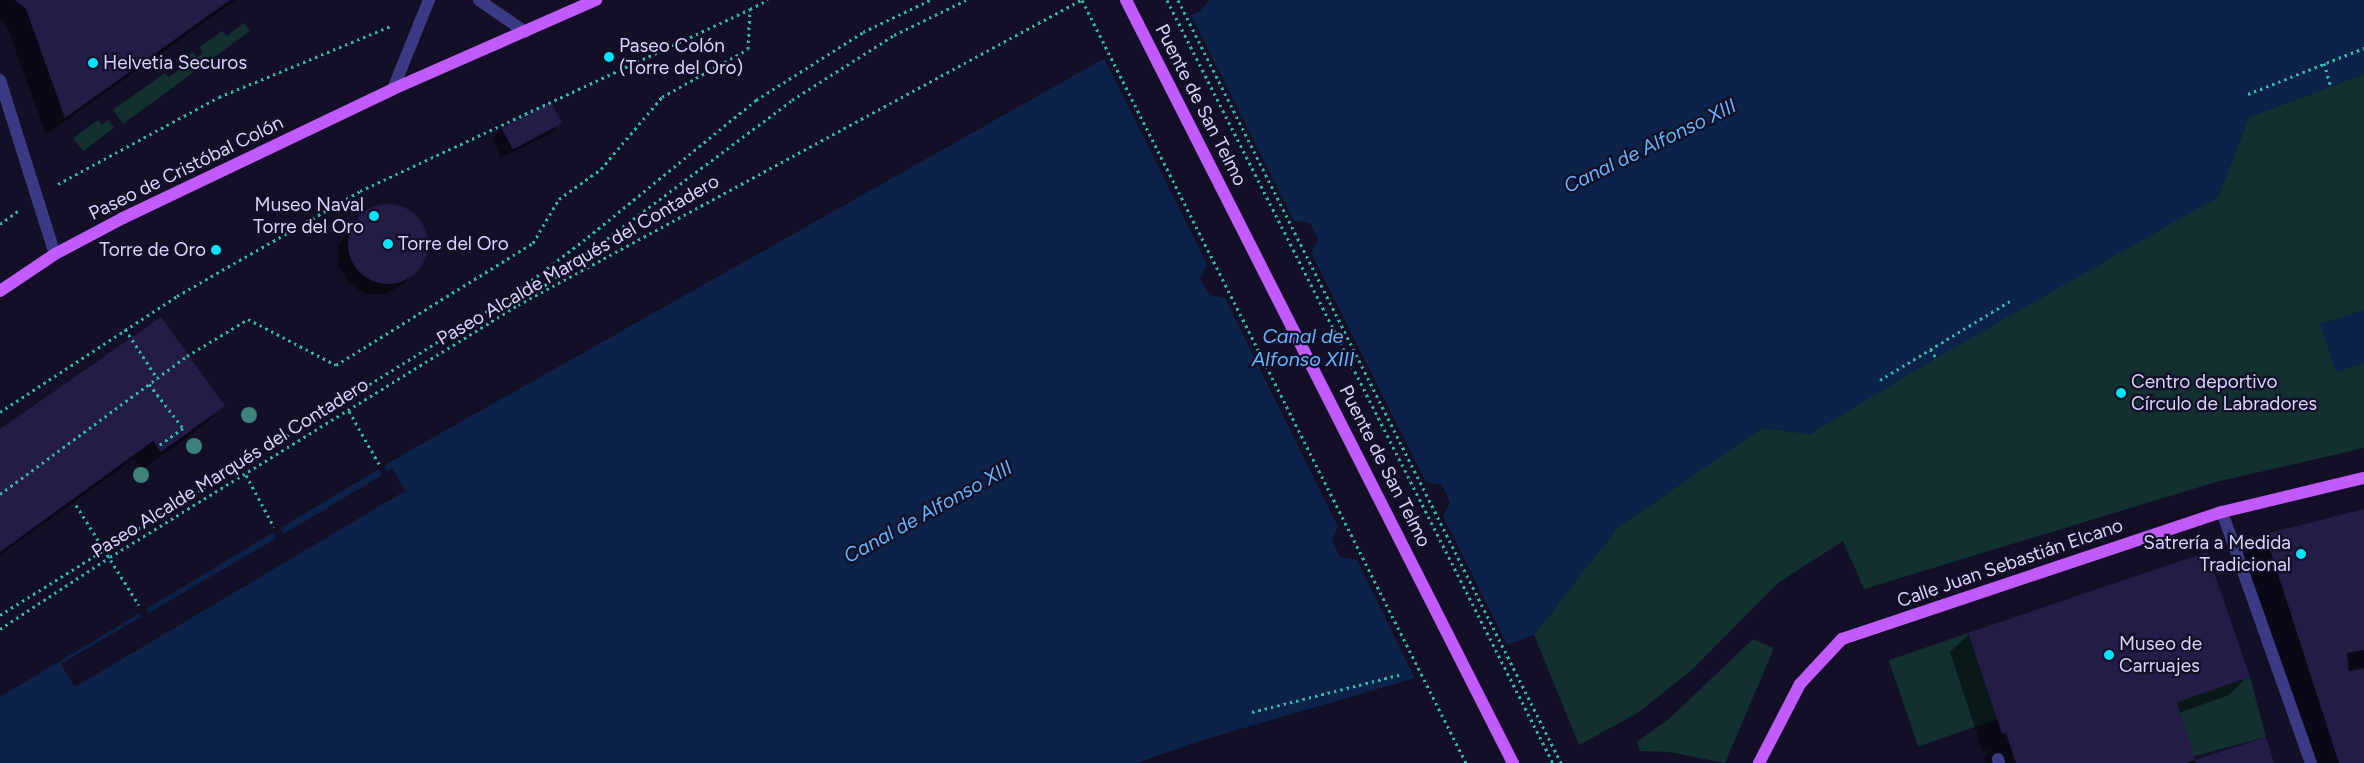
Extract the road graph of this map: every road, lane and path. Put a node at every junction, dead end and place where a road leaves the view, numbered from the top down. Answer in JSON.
{"nodes":[{"id":1,"x":429,"y":0,"type":"edge"},
{"id":2,"x":479,"y":0,"type":"edge"},
{"id":3,"x":596,"y":0,"type":"edge"},
{"id":4,"x":768,"y":0,"type":"edge"},
{"id":5,"x":930,"y":0,"type":"edge"},
{"id":6,"x":966,"y":0,"type":"edge"},
{"id":7,"x":1082,"y":0,"type":"edge"},
{"id":8,"x":1126,"y":0,"type":"edge"},
{"id":9,"x":1167,"y":0,"type":"edge"},
{"id":10,"x":1178,"y":0,"type":"edge"},
{"id":11,"x":750,"y":9,"type":"junction"},
{"id":12,"x":403,"y":20,"type":"dead end"},
{"id":13,"x":525,"y":32,"type":"junction"},
{"id":14,"x":2364,"y":48,"type":"edge"},
{"id":15,"x":2324,"y":64,"type":"junction"},
{"id":16,"x":0,"y":80,"type":"edge"},
{"id":17,"x":2331,"y":87,"type":"dead end"},
{"id":18,"x":393,"y":89,"type":"junction"},
{"id":19,"x":2248,"y":94,"type":"dead end"},
{"id":20,"x":71,"y":176,"type":"dead end"},
{"id":21,"x":55,"y":254,"type":"junction"},
{"id":22,"x":0,"y":291,"type":"edge"},
{"id":23,"x":2013,"y":299,"type":"dead end"},
{"id":24,"x":518,"y":305,"type":"junction"},
{"id":25,"x":126,"y":329,"type":"junction"},
{"id":26,"x":1930,"y":349,"type":"junction"},
{"id":27,"x":1936,"y":358,"type":"dead end"},
{"id":28,"x":157,"y":378,"type":"junction"},
{"id":29,"x":1880,"y":380,"type":"dead end"},
{"id":30,"x":149,"y":384,"type":"junction"},
{"id":31,"x":349,"y":411,"type":"junction"},
{"id":32,"x":0,"y":412,"type":"edge"},
{"id":33,"x":157,"y":446,"type":"dead end"},
{"id":34,"x":379,"y":464,"type":"dead end"},
{"id":35,"x":246,"y":475,"type":"junction"},
{"id":36,"x":2364,"y":478,"type":"edge"},
{"id":37,"x":0,"y":494,"type":"edge"},
{"id":38,"x":76,"y":505,"type":"dead end"},
{"id":39,"x":2222,"y":512,"type":"junction"},
{"id":40,"x":274,"y":527,"type":"dead end"},
{"id":41,"x":104,"y":548,"type":"junction"},
{"id":42,"x":110,"y":557,"type":"junction"},
{"id":43,"x":139,"y":605,"type":"dead end"},
{"id":44,"x":0,"y":615,"type":"edge"},
{"id":45,"x":0,"y":629,"type":"edge"},
{"id":46,"x":1402,"y":674,"type":"dead end"},
{"id":47,"x":1252,"y":712,"type":"dead end"},
{"id":48,"x":1560,"y":762,"type":"edge"},
{"id":49,"x":1466,"y":763,"type":"edge"},
{"id":50,"x":1513,"y":763,"type":"edge"},
{"id":51,"x":1553,"y":763,"type":"edge"},
{"id":52,"x":1759,"y":763,"type":"edge"},
{"id":53,"x":2311,"y":763,"type":"edge"}],
"edges":[{"from":1,"to":18,"type":"street"},
{"from":2,"to":13,"type":"street"},
{"from":3,"to":13,"type":"main road","name":"Paseo de Cristóbal Colón"},
{"from":4,"to":11,"type":"path"},
{"from":5,"to":41,"type":"path"},
{"from":6,"to":24,"type":"path"},
{"from":7,"to":24,"type":"path","name":"Paseo Alcalde Marqués del Contadero"},
{"from":7,"to":49,"type":"path"},
{"from":8,"to":50,"type":"main road","name":"Puente de San Telmo"},
{"from":9,"to":51,"type":"path"},
{"from":10,"to":48,"type":"path"},
{"from":11,"to":25,"type":"path"},
{"from":11,"to":28,"type":"path"},
{"from":12,"to":20,"type":"path"},
{"from":13,"to":18,"type":"main road","name":"Paseo de Cristóbal Colón"},
{"from":14,"to":15,"type":"path"},
{"from":15,"to":17,"type":"path"},
{"from":15,"to":19,"type":"path"},
{"from":16,"to":21,"type":"street"},
{"from":18,"to":21,"type":"main road","name":"Paseo de Cristóbal Colón"},
{"from":21,"to":22,"type":"main road","name":"Paseo de Cristóbal Colón"},
{"from":23,"to":26,"type":"path"},
{"from":24,"to":31,"type":"path","name":"Paseo Alcalde Marqués del Contadero"},
{"from":25,"to":28,"type":"path"},
{"from":25,"to":32,"type":"path"},
{"from":26,"to":27,"type":"path"},
{"from":26,"to":29,"type":"path"},
{"from":28,"to":30,"type":"path"},
{"from":30,"to":33,"type":"path"},
{"from":30,"to":37,"type":"path"},
{"from":31,"to":34,"type":"path"},
{"from":31,"to":35,"type":"path","name":"Paseo Alcalde Marqués del Contadero"},
{"from":35,"to":40,"type":"path"},
{"from":35,"to":42,"type":"path","name":"Paseo Alcalde Marqués del Contadero"},
{"from":36,"to":39,"type":"main road","name":"Calle Juan Sebastián Elcano"},
{"from":38,"to":41,"type":"path"},
{"from":39,"to":52,"type":"main road","name":"Calle Juan Sebastián Elcano"},
{"from":39,"to":53,"type":"street"},
{"from":41,"to":42,"type":"path"},
{"from":41,"to":44,"type":"path"},
{"from":42,"to":43,"type":"path"},
{"from":42,"to":45,"type":"path","name":"Paseo Alcalde Marqués del Contadero"},
{"from":46,"to":47,"type":"path"}]}
